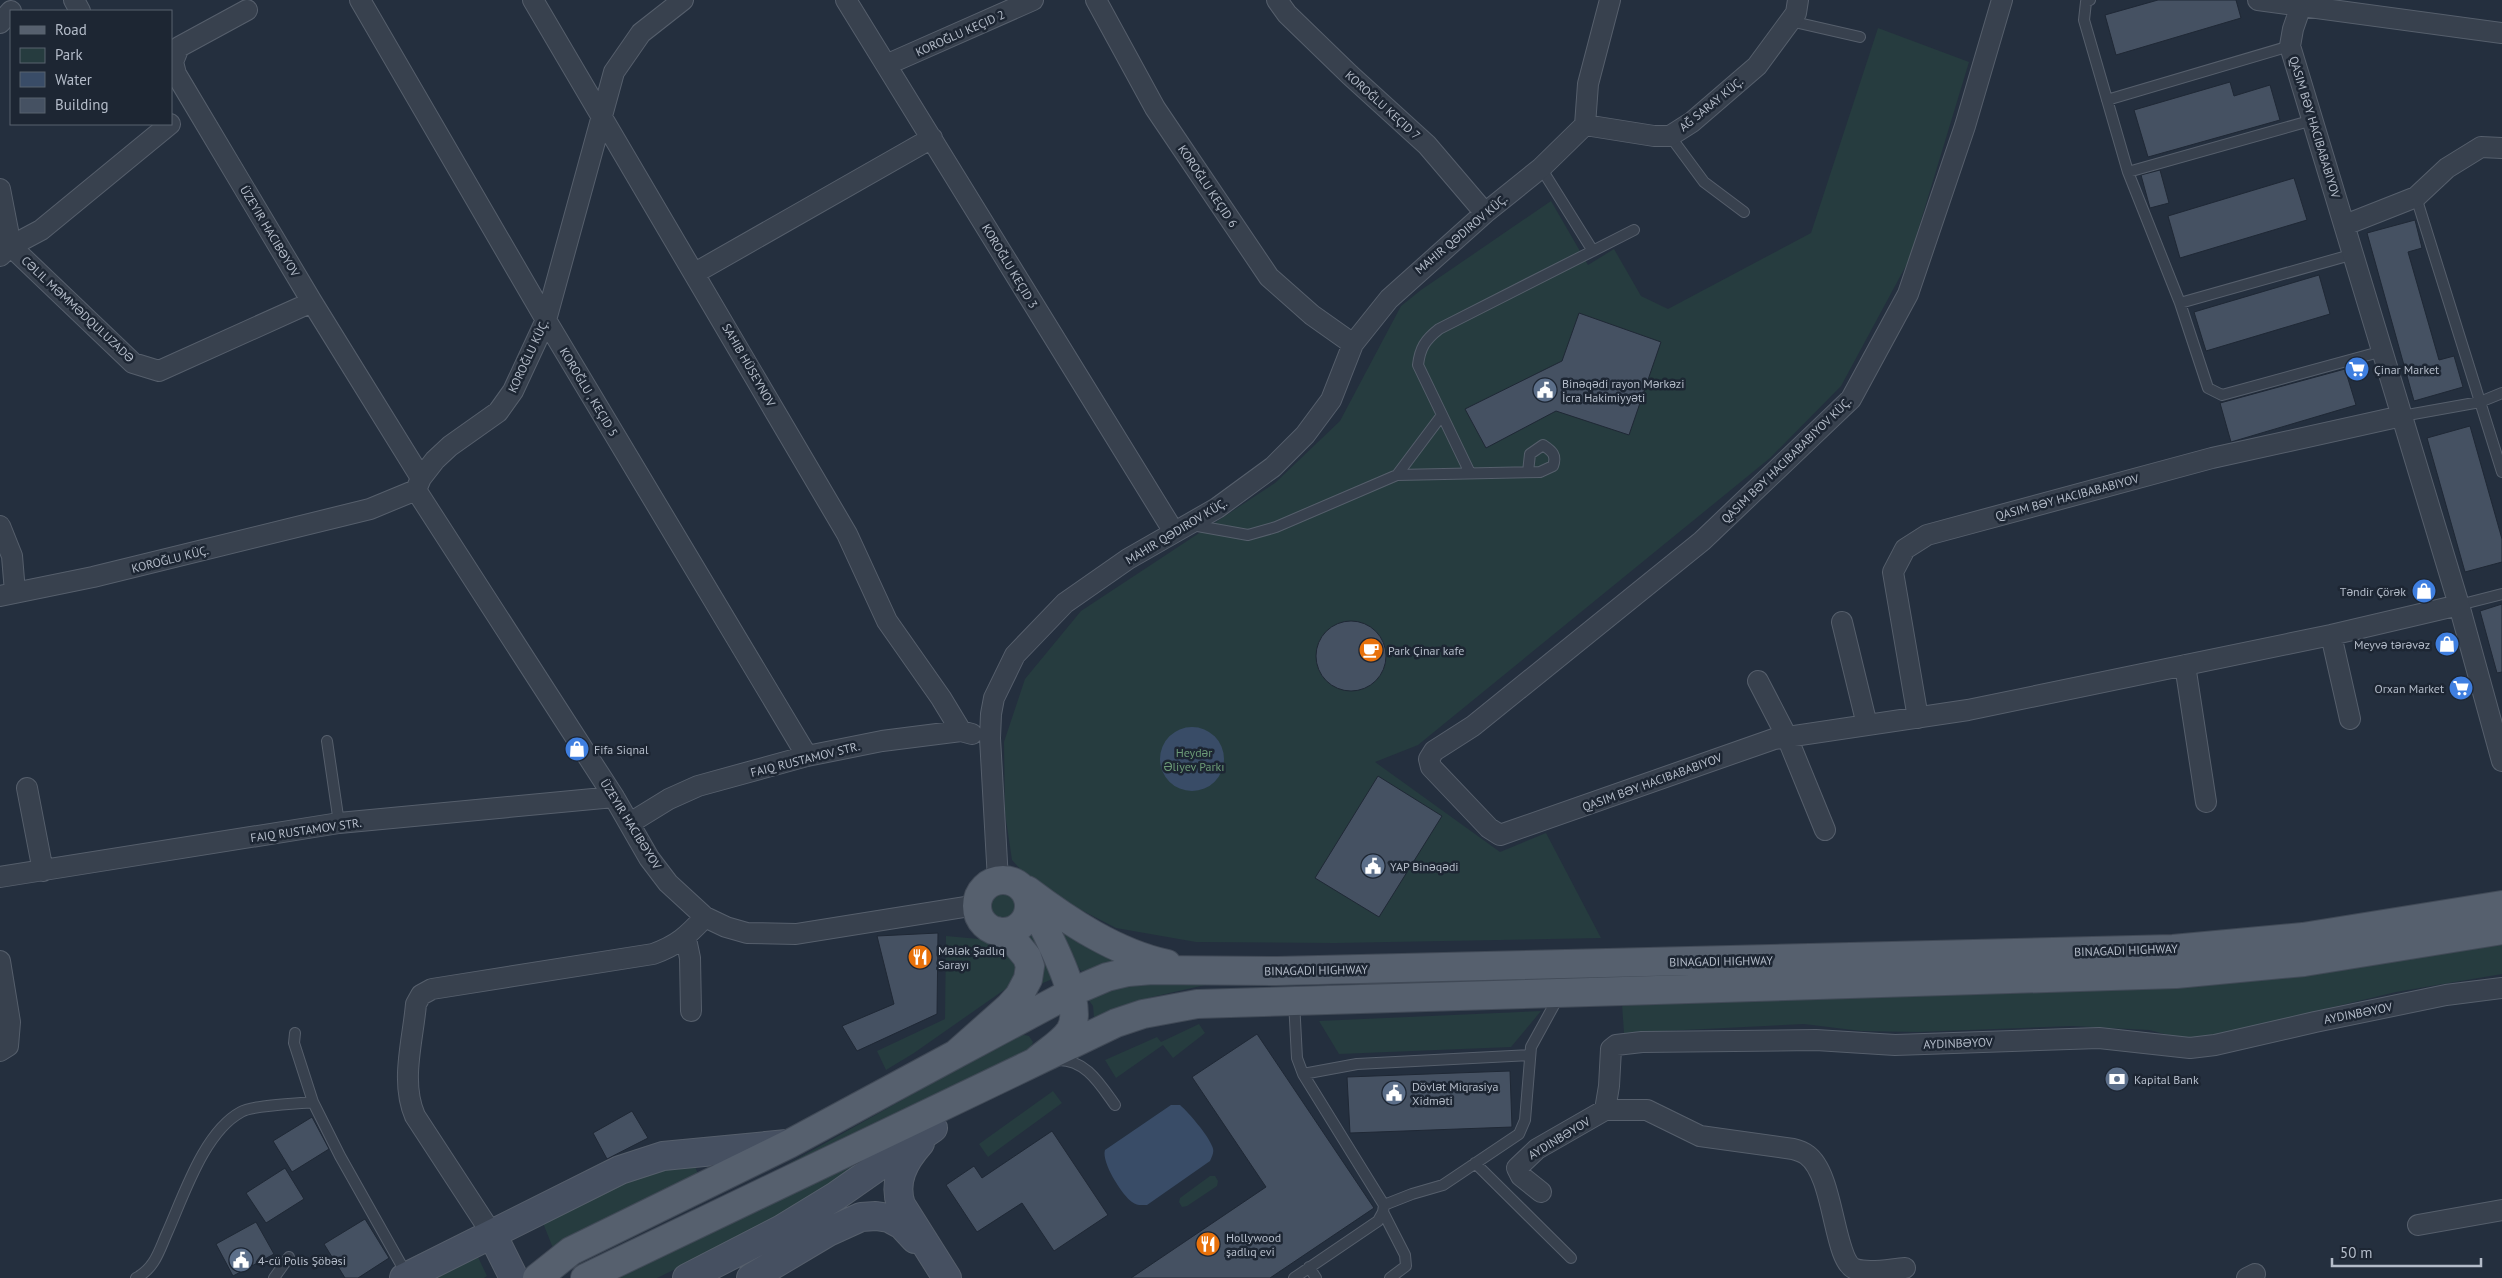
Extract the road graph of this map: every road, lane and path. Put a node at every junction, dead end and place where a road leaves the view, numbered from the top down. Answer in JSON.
{"nodes":[{"id":1,"x":23,"y":0,"type":"edge"},
{"id":2,"x":360,"y":0,"type":"edge"},
{"id":3,"x":533,"y":0,"type":"edge"},
{"id":4,"x":683,"y":0,"type":"edge"},
{"id":5,"x":846,"y":0,"type":"edge"},
{"id":6,"x":1033,"y":0,"type":"edge"},
{"id":7,"x":1096,"y":0,"type":"edge"},
{"id":8,"x":1277,"y":0,"type":"edge"},
{"id":9,"x":1610,"y":0,"type":"edge"},
{"id":10,"x":1798,"y":0,"type":"edge"},
{"id":11,"x":2002,"y":0,"type":"edge"},
{"id":12,"x":2090,"y":0,"type":"edge"},
{"id":13,"x":2258,"y":0,"type":"edge"},
{"id":14,"x":2302,"y":4,"type":"edge"},
{"id":15,"x":12,"y":10,"type":"edge"},
{"id":16,"x":247,"y":10,"type":"dead end"},
{"id":17,"x":10,"y":12,"type":"edge"},
{"id":18,"x":1790,"y":21,"type":"junction"},
{"id":19,"x":0,"y":23,"type":"edge"},
{"id":20,"x":2502,"y":33,"type":"edge"},
{"id":21,"x":1860,"y":37,"type":"dead end"},
{"id":22,"x":2290,"y":46,"type":"junction"},
{"id":23,"x":886,"y":65,"type":"junction"},
{"id":24,"x":2107,"y":100,"type":"junction"},
{"id":25,"x":194,"y":104,"type":"junction"},
{"id":26,"x":600,"y":115,"type":"junction"},
{"id":27,"x":2313,"y":120,"type":"junction"},
{"id":28,"x":172,"y":122,"type":"edge"},
{"id":29,"x":169,"y":125,"type":"edge"},
{"id":30,"x":1585,"y":125,"type":"junction"},
{"id":31,"x":1670,"y":136,"type":"junction"},
{"id":32,"x":932,"y":138,"type":"junction"},
{"id":33,"x":2502,"y":148,"type":"edge"},
{"id":34,"x":1541,"y":168,"type":"junction"},
{"id":35,"x":2128,"y":172,"type":"junction"},
{"id":36,"x":0,"y":188,"type":"edge"},
{"id":37,"x":2416,"y":197,"type":"junction"},
{"id":38,"x":1744,"y":212,"type":"dead end"},
{"id":39,"x":1485,"y":213,"type":"junction"},
{"id":40,"x":2345,"y":225,"type":"junction"},
{"id":41,"x":1634,"y":230,"type":"dead end"},
{"id":42,"x":4,"y":246,"type":"edge"},
{"id":43,"x":1593,"y":251,"type":"junction"},
{"id":44,"x":2354,"y":254,"type":"junction"},
{"id":45,"x":695,"y":273,"type":"junction"},
{"id":46,"x":312,"y":302,"type":"junction"},
{"id":47,"x":2180,"y":303,"type":"junction"},
{"id":48,"x":546,"y":320,"type":"junction"},
{"id":49,"x":1353,"y":344,"type":"junction"},
{"id":50,"x":2383,"y":351,"type":"junction"},
{"id":51,"x":2502,"y":393,"type":"edge"},
{"id":52,"x":2480,"y":402,"type":"junction"},
{"id":53,"x":1442,"y":415,"type":"junction"},
{"id":54,"x":2402,"y":416,"type":"junction"},
{"id":55,"x":1528,"y":472,"type":"dead end"},
{"id":56,"x":2502,"y":472,"type":"edge"},
{"id":57,"x":1470,"y":473,"type":"junction"},
{"id":58,"x":1397,"y":475,"type":"junction"},
{"id":59,"x":418,"y":484,"type":"junction"},
{"id":60,"x":0,"y":526,"type":"edge"},
{"id":61,"x":1181,"y":528,"type":"junction"},
{"id":62,"x":7,"y":594,"type":"edge"},
{"id":63,"x":2502,"y":594,"type":"edge"},
{"id":64,"x":2459,"y":605,"type":"junction"},
{"id":65,"x":1842,"y":622,"type":"dead end"},
{"id":66,"x":2331,"y":634,"type":"junction"},
{"id":67,"x":2186,"y":665,"type":"junction"},
{"id":68,"x":1758,"y":681,"type":"dead end"},
{"id":69,"x":1918,"y":718,"type":"junction"},
{"id":70,"x":2350,"y":719,"type":"dead end"},
{"id":71,"x":1867,"y":725,"type":"junction"},
{"id":72,"x":961,"y":731,"type":"junction"},
{"id":73,"x":1787,"y":737,"type":"junction"},
{"id":74,"x":990,"y":738,"type":"junction"},
{"id":75,"x":327,"y":741,"type":"dead end"},
{"id":76,"x":807,"y":756,"type":"junction"},
{"id":77,"x":2502,"y":761,"type":"edge"},
{"id":78,"x":27,"y":788,"type":"dead end"},
{"id":79,"x":614,"y":797,"type":"junction"},
{"id":80,"x":2206,"y":802,"type":"dead end"},
{"id":81,"x":339,"y":823,"type":"junction"},
{"id":82,"x":630,"y":823,"type":"junction"},
{"id":83,"x":1824,"y":830,"type":"dead end"},
{"id":84,"x":43,"y":871,"type":"junction"},
{"id":85,"x":0,"y":877,"type":"edge"},
{"id":86,"x":1016,"y":887,"type":"junction"},
{"id":87,"x":977,"y":905,"type":"junction"},
{"id":88,"x":2502,"y":905,"type":"edge"},
{"id":89,"x":705,"y":917,"type":"junction"},
{"id":90,"x":2502,"y":930,"type":"edge"},
{"id":91,"x":997,"y":931,"type":"junction"},
{"id":92,"x":686,"y":938,"type":"junction"},
{"id":93,"x":0,"y":961,"type":"edge"},
{"id":94,"x":1190,"y":969,"type":"junction"},
{"id":95,"x":2502,"y":988,"type":"edge"},
{"id":96,"x":1072,"y":992,"type":"junction"},
{"id":97,"x":1561,"y":993,"type":"junction"},
{"id":98,"x":1294,"y":1000,"type":"junction"},
{"id":99,"x":691,"y":1011,"type":"dead end"},
{"id":100,"x":295,"y":1033,"type":"dead end"},
{"id":101,"x":0,"y":1052,"type":"edge"},
{"id":102,"x":956,"y":1054,"type":"junction"},
{"id":103,"x":1530,"y":1055,"type":"junction"},
{"id":104,"x":1025,"y":1067,"type":"junction"},
{"id":105,"x":1303,"y":1074,"type":"junction"},
{"id":106,"x":313,"y":1102,"type":"junction"},
{"id":107,"x":1115,"y":1105,"type":"dead end"},
{"id":108,"x":1605,"y":1110,"type":"junction"},
{"id":109,"x":933,"y":1128,"type":"junction"},
{"id":110,"x":789,"y":1144,"type":"junction"},
{"id":111,"x":1475,"y":1163,"type":"junction"},
{"id":112,"x":1541,"y":1192,"type":"dead end"},
{"id":113,"x":1384,"y":1209,"type":"junction"},
{"id":114,"x":2502,"y":1210,"type":"edge"},
{"id":115,"x":2418,"y":1225,"type":"dead end"},
{"id":116,"x":492,"y":1234,"type":"junction"},
{"id":117,"x":930,"y":1254,"type":"junction"},
{"id":118,"x":289,"y":1257,"type":"dead end"},
{"id":119,"x":1571,"y":1258,"type":"dead end"},
{"id":120,"x":1309,"y":1267,"type":"junction"},
{"id":121,"x":1905,"y":1268,"type":"dead end"},
{"id":122,"x":406,"y":1277,"type":"edge"},
{"id":123,"x":136,"y":1278,"type":"edge"},
{"id":124,"x":274,"y":1278,"type":"edge"},
{"id":125,"x":514,"y":1278,"type":"edge"},
{"id":126,"x":537,"y":1278,"type":"edge"},
{"id":127,"x":585,"y":1278,"type":"edge"},
{"id":128,"x":687,"y":1278,"type":"edge"},
{"id":129,"x":751,"y":1278,"type":"edge"},
{"id":130,"x":947,"y":1278,"type":"edge"},
{"id":131,"x":1294,"y":1278,"type":"edge"},
{"id":132,"x":1316,"y":1278,"type":"edge"},
{"id":133,"x":1390,"y":1278,"type":"edge"}],
"edges":[{"from":1,"to":15,"type":"street"},
{"from":2,"to":48,"type":"street","name":"KOROĞLU , KEÇID 5"},
{"from":3,"to":26,"type":"street","name":"SAHIB HÜSEYNOV"},
{"from":4,"to":26,"type":"street","name":"KOROĞLU KÜÇ."},
{"from":5,"to":23,"type":"street","name":"KOROĞLU KEÇID 3"},
{"from":6,"to":23,"type":"street","name":"KOROĞLU KEÇID 2"},
{"from":7,"to":49,"type":"street","name":"KOROĞLU KEÇID 6"},
{"from":8,"to":39,"type":"street","name":"KOROĞLU KEÇID 7"},
{"from":9,"to":30,"type":"street"},
{"from":10,"to":18,"type":"street","name":"AĞ SARAY KÜÇ."},
{"from":11,"to":73,"type":"street"},
{"from":12,"to":24,"type":"lane"},
{"from":13,"to":14,"type":"street"},
{"from":14,"to":20,"type":"street"},
{"from":14,"to":22,"type":"street"},
{"from":16,"to":25,"type":"street"},
{"from":17,"to":19,"type":"street"},
{"from":18,"to":21,"type":"lane"},
{"from":18,"to":31,"type":"street","name":"AĞ SARAY KÜÇ."},
{"from":22,"to":24,"type":"lane"},
{"from":22,"to":27,"type":"street"},
{"from":23,"to":32,"type":"street","name":"KOROĞLU KEÇID 3"},
{"from":24,"to":35,"type":"lane"},
{"from":25,"to":28,"type":"street"},
{"from":25,"to":46,"type":"street"},
{"from":26,"to":45,"type":"street","name":"SAHIB HÜSEYNOV"},
{"from":26,"to":48,"type":"street","name":"KOROĞLU KÜÇ."},
{"from":27,"to":35,"type":"lane"},
{"from":27,"to":40,"type":"street"},
{"from":29,"to":42,"type":"street"},
{"from":30,"to":31,"type":"street","name":"AĞ SARAY KÜÇ."},
{"from":30,"to":34,"type":"street","name":"MAHIR QƏDIROV KÜÇ."},
{"from":31,"to":38,"type":"lane"},
{"from":32,"to":45,"type":"street"},
{"from":32,"to":61,"type":"street","name":"KOROĞLU KEÇID 3"},
{"from":33,"to":37,"type":"street"},
{"from":34,"to":39,"type":"street","name":"MAHIR QƏDIROV KÜÇ."},
{"from":34,"to":43,"type":"lane"},
{"from":35,"to":47,"type":"lane"},
{"from":36,"to":42,"type":"street"},
{"from":37,"to":40,"type":"street"},
{"from":37,"to":52,"type":"lane"},
{"from":39,"to":49,"type":"street","name":"MAHIR QƏDIROV KÜÇ."},
{"from":40,"to":44,"type":"street"},
{"from":41,"to":43,"type":"lane"},
{"from":42,"to":46,"type":"street","name":"CƏLIL MƏMMƏDQULUZADƏ"},
{"from":43,"to":53,"type":"lane"},
{"from":44,"to":47,"type":"lane"},
{"from":44,"to":50,"type":"street"},
{"from":45,"to":72,"type":"street","name":"SAHIB HÜSEYNOV"},
{"from":46,"to":59,"type":"street"},
{"from":47,"to":50,"type":"lane"},
{"from":48,"to":59,"type":"street","name":"KOROĞLU KÜÇ."},
{"from":48,"to":76,"type":"street","name":"KOROĞLU , KEÇID 5"},
{"from":49,"to":61,"type":"street","name":"MAHIR QƏDIROV KÜÇ."},
{"from":50,"to":54,"type":"street"},
{"from":51,"to":52,"type":"lane"},
{"from":52,"to":54,"type":"lane"},
{"from":52,"to":56,"type":"lane"},
{"from":53,"to":57,"type":"lane"},
{"from":53,"to":58,"type":"lane"},
{"from":54,"to":64,"type":"street"},
{"from":54,"to":69,"type":"street"},
{"from":55,"to":57,"type":"lane"},
{"from":57,"to":58,"type":"lane"},
{"from":58,"to":61,"type":"lane"},
{"from":59,"to":62,"type":"street","name":"KOROĞLU KÜÇ."},
{"from":59,"to":79,"type":"street"},
{"from":60,"to":62,"type":"street"},
{"from":61,"to":74,"type":"street","name":"MAHIR QƏDIROV KÜÇ."},
{"from":63,"to":64,"type":"lane"},
{"from":64,"to":66,"type":"street"},
{"from":64,"to":77,"type":"street"},
{"from":65,"to":71,"type":"street"},
{"from":66,"to":67,"type":"street"},
{"from":66,"to":70,"type":"street"},
{"from":67,"to":69,"type":"street"},
{"from":67,"to":80,"type":"street"},
{"from":68,"to":73,"type":"street"},
{"from":69,"to":71,"type":"street"},
{"from":71,"to":73,"type":"street"},
{"from":72,"to":74,"type":"street","name":"FAIQ RUSTAMOV STR."},
{"from":72,"to":76,"type":"street","name":"FAIQ RUSTAMOV STR."},
{"from":73,"to":83,"type":"street"},
{"from":74,"to":86,"type":"street","name":"MAHIR QƏDIROV KÜÇ."},
{"from":75,"to":81,"type":"lane"},
{"from":76,"to":82,"type":"street","name":"FAIQ RUSTAMOV STR."},
{"from":78,"to":84,"type":"street"},
{"from":79,"to":81,"type":"street","name":"FAIQ RUSTAMOV STR."},
{"from":79,"to":82,"type":"street"},
{"from":81,"to":84,"type":"street","name":"FAIQ RUSTAMOV STR."},
{"from":82,"to":89,"type":"street"},
{"from":84,"to":85,"type":"street","name":"FAIQ RUSTAMOV STR."},
{"from":86,"to":87,"type":"main road"},
{"from":86,"to":91,"type":"main road"},
{"from":86,"to":94,"type":"main road"},
{"from":86,"to":96,"type":"main road"},
{"from":87,"to":89,"type":"street"},
{"from":87,"to":91,"type":"main road"},
{"from":88,"to":94,"type":"main road","name":"BINAGADI HIGHWAY"},
{"from":89,"to":92,"type":"street"},
{"from":90,"to":97,"type":"main road","name":"BINAGADI HIGHWAY"},
{"from":91,"to":102,"type":"main road"},
{"from":92,"to":99,"type":"street"},
{"from":92,"to":116,"type":"street"},
{"from":93,"to":101,"type":"street"},
{"from":94,"to":96,"type":"main road","name":"BINAGADI HIGHWAY"},
{"from":95,"to":108,"type":"street"},
{"from":96,"to":102,"type":"main road","name":"BINAGADI HIGHWAY"},
{"from":96,"to":104,"type":"main road"},
{"from":97,"to":98,"type":"main road","name":"BINAGADI HIGHWAY"},
{"from":97,"to":103,"type":"lane"},
{"from":98,"to":104,"type":"main road","name":"BINAGADI HIGHWAY"},
{"from":98,"to":105,"type":"lane"},
{"from":100,"to":106,"type":"lane"},
{"from":102,"to":110,"type":"main road"},
{"from":103,"to":105,"type":"lane"},
{"from":103,"to":111,"type":"lane"},
{"from":104,"to":107,"type":"lane"},
{"from":104,"to":109,"type":"street"},
{"from":104,"to":127,"type":"main road","name":"BINAGADI HIGHWAY"},
{"from":105,"to":113,"type":"lane"},
{"from":106,"to":122,"type":"lane"},
{"from":106,"to":123,"type":"lane"},
{"from":108,"to":112,"type":"street"},
{"from":108,"to":121,"type":"street"},
{"from":109,"to":117,"type":"street"},
{"from":109,"to":128,"type":"street"},
{"from":110,"to":116,"type":"street"},
{"from":110,"to":126,"type":"main road"},
{"from":111,"to":113,"type":"lane"},
{"from":111,"to":119,"type":"lane"},
{"from":113,"to":120,"type":"lane"},
{"from":113,"to":133,"type":"lane"},
{"from":114,"to":115,"type":"street"},
{"from":116,"to":122,"type":"street"},
{"from":116,"to":125,"type":"street"},
{"from":117,"to":129,"type":"street"},
{"from":117,"to":130,"type":"street"},
{"from":118,"to":124,"type":"lane"},
{"from":120,"to":131,"type":"lane"},
{"from":120,"to":132,"type":"lane"}]}
